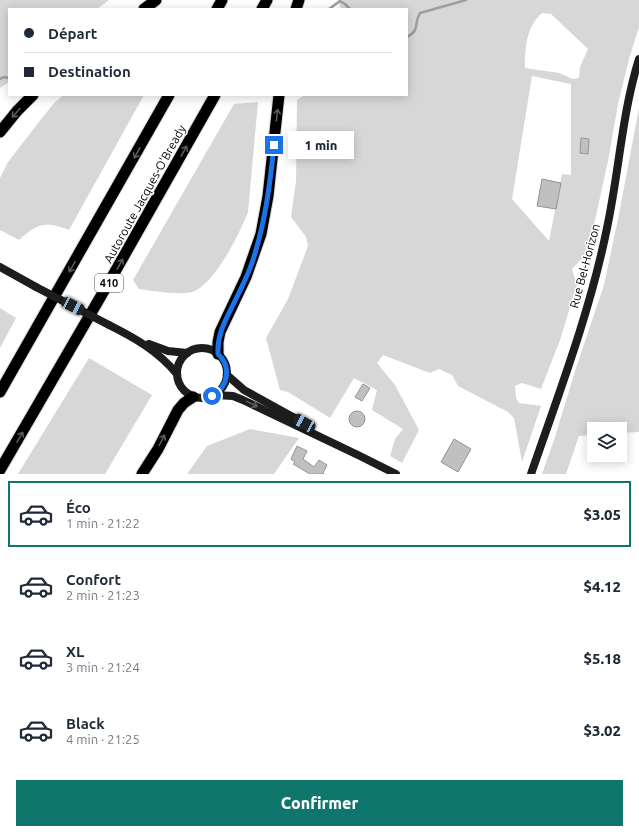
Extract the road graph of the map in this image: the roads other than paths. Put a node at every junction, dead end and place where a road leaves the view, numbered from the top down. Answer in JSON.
{"nodes":[{"id":1,"x":156,"y":0,"type":"edge"},
{"id":2,"x":145,"y":8,"type":"edge"},
{"id":3,"x":639,"y":59,"type":"edge"},
{"id":4,"x":32,"y":96,"type":"edge"},
{"id":5,"x":168,"y":96,"type":"edge"},
{"id":6,"x":214,"y":96,"type":"edge"},
{"id":7,"x":279,"y":96,"type":"edge"},
{"id":8,"x":0,"y":132,"type":"edge"},
{"id":9,"x":0,"y":267,"type":"edge"},
{"id":10,"x":0,"y":270,"type":"edge"},
{"id":11,"x":13,"y":275,"type":"junction"},
{"id":12,"x":130,"y":336,"type":"junction"},
{"id":13,"x":187,"y":353,"type":"junction"},
{"id":14,"x":218,"y":354,"type":"junction"},
{"id":15,"x":177,"y":374,"type":"junction"},
{"id":16,"x":227,"y":374,"type":"junction"},
{"id":17,"x":0,"y":392,"type":"edge"},
{"id":18,"x":215,"y":394,"type":"junction"},
{"id":19,"x":193,"y":397,"type":"junction"},
{"id":20,"x":360,"y":456,"type":"junction"},
{"id":21,"x":0,"y":470,"type":"edge"},
{"id":22,"x":142,"y":474,"type":"edge"},
{"id":23,"x":396,"y":474,"type":"edge"},
{"id":24,"x":530,"y":474,"type":"edge"}],
"edges":[{"from":1,"to":2,"type":"highway"},
{"from":3,"to":24,"type":"street","name":"Rue Bel-Horizon"},
{"from":4,"to":8,"type":"highway","one_way":true},
{"from":5,"to":17,"type":"highway","one_way":true},
{"from":21,"to":6,"type":"highway","name":"Autoroute Jacques-O'Bready","number":"410","one_way":true},
{"from":14,"to":7,"type":"highway","one_way":true},
{"from":9,"to":11,"type":"street"},
{"from":10,"to":11,"type":"street"},
{"from":11,"to":12,"type":"street","bridge":true},
{"from":12,"to":13,"type":"street"},
{"from":12,"to":15,"type":"street"},
{"from":13,"to":14,"type":"street"},
{"from":13,"to":15,"type":"street"},
{"from":14,"to":16,"type":"street"},
{"from":15,"to":19,"type":"street"},
{"from":16,"to":18,"type":"street"},
{"from":16,"to":20,"type":"street"},
{"from":18,"to":19,"type":"street"},
{"from":18,"to":20,"type":"street","one_way":true},
{"from":22,"to":19,"type":"highway","one_way":true},
{"from":20,"to":23,"type":"street"}]}
